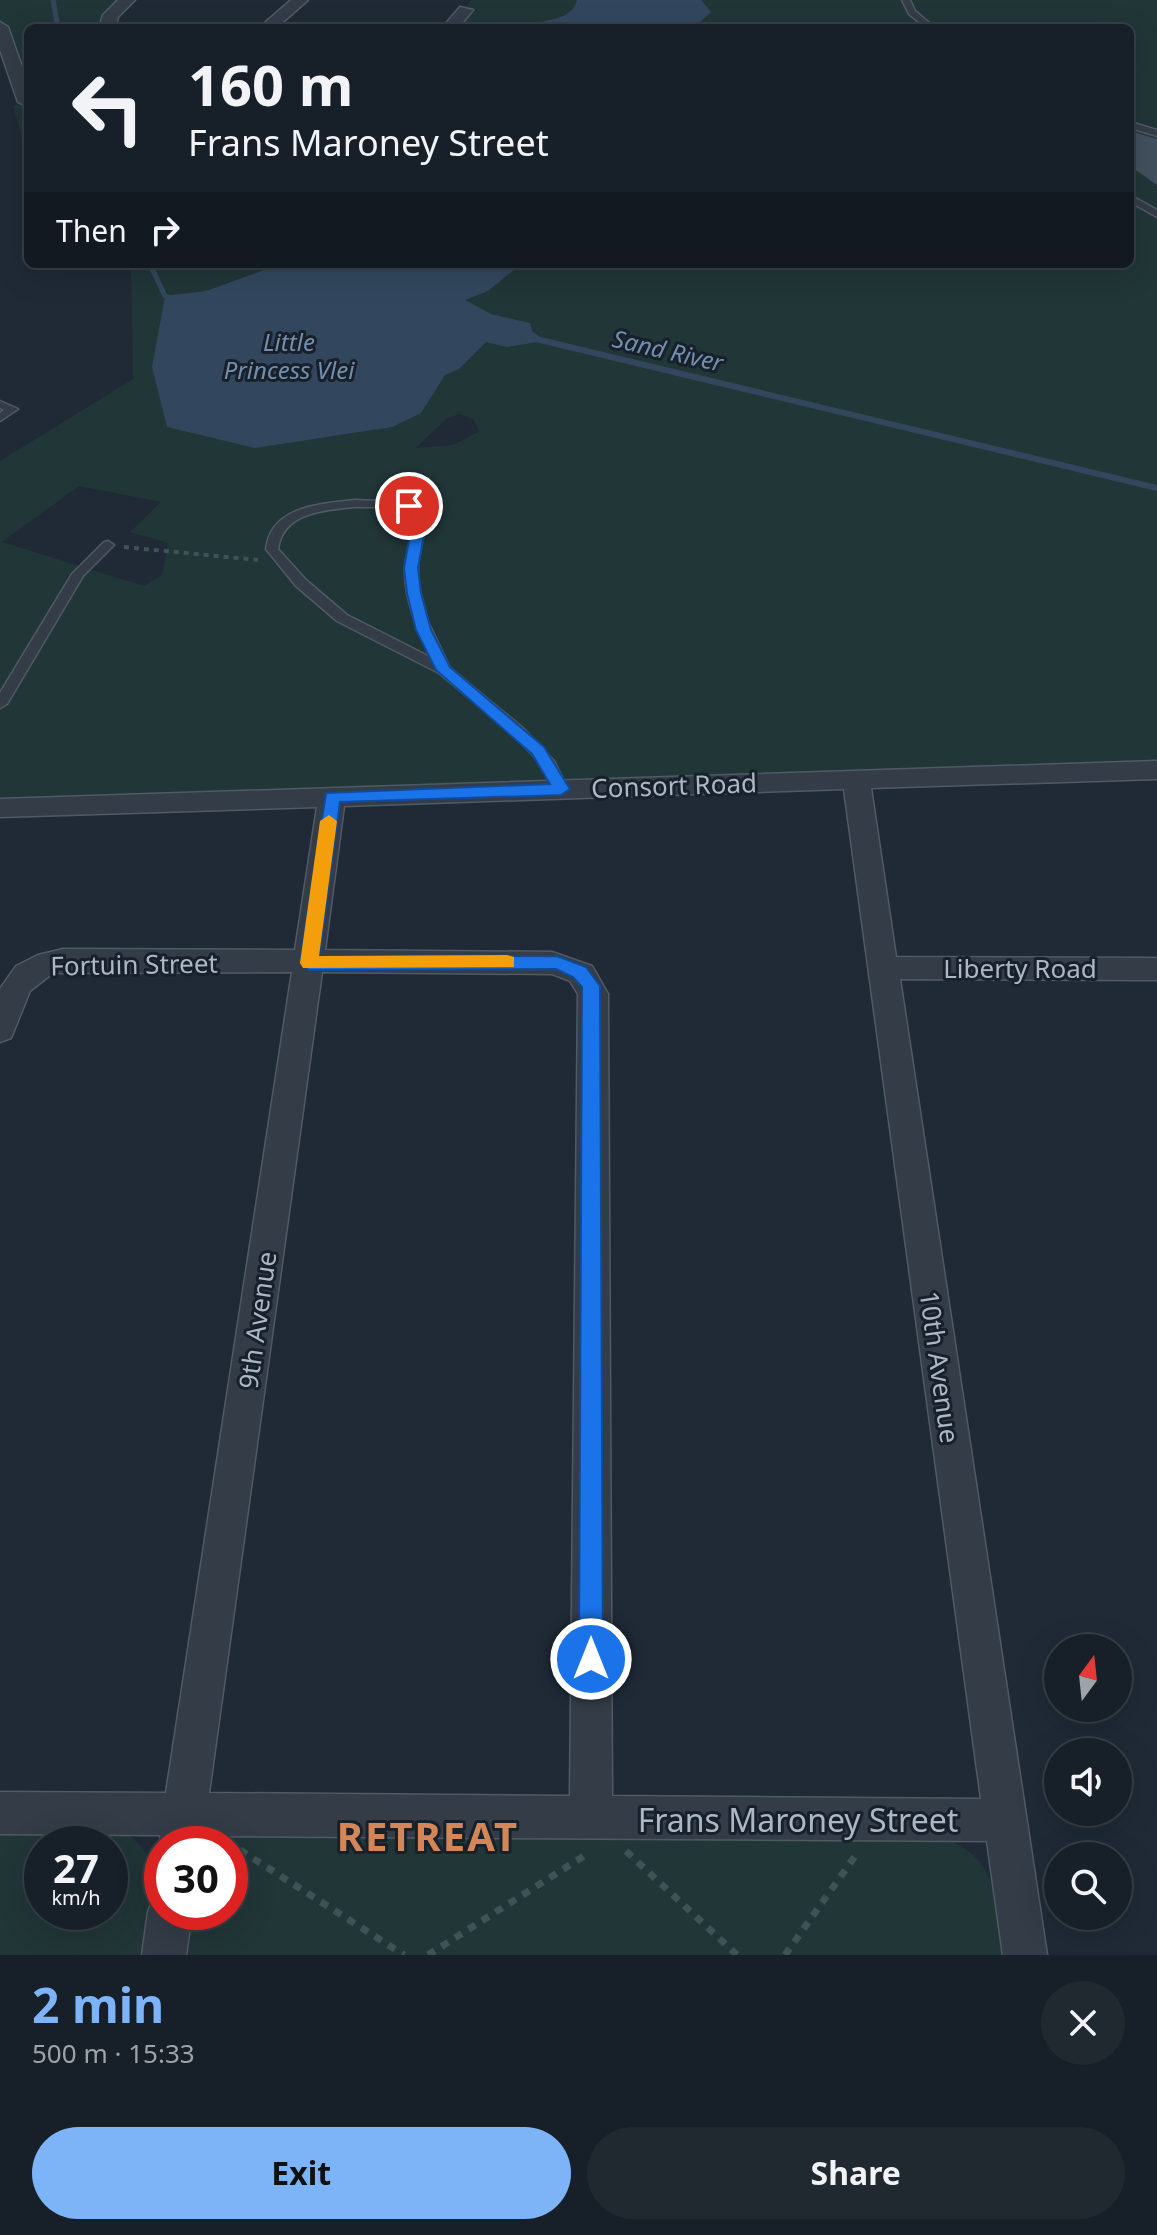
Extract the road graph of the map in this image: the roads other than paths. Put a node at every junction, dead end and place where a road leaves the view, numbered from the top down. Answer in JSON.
{"nodes":[{"id":1,"x":127,"y":0,"type":"edge"},
{"id":2,"x":300,"y":0,"type":"edge"},
{"id":3,"x":906,"y":0,"type":"edge"},
{"id":4,"x":465,"y":10,"type":"dead end"},
{"id":5,"x":108,"y":24,"type":"edge"},
{"id":6,"x":272,"y":24,"type":"edge"},
{"id":7,"x":453,"y":24,"type":"edge"},
{"id":8,"x":926,"y":24,"type":"edge"},
{"id":9,"x":0,"y":27,"type":"edge"},
{"id":10,"x":24,"y":96,"type":"edge"},
{"id":11,"x":1134,"y":126,"type":"edge"},
{"id":12,"x":1157,"y":133,"type":"edge"},
{"id":13,"x":1134,"y":200,"type":"edge"},
{"id":14,"x":1157,"y":214,"type":"edge"},
{"id":15,"x":0,"y":404,"type":"edge"},
{"id":16,"x":0,"y":418,"type":"edge"},
{"id":17,"x":108,"y":545,"type":"road end"},
{"id":18,"x":444,"y":670,"type":"junction"},
{"id":19,"x":0,"y":704,"type":"edge"},
{"id":20,"x":1157,"y":770,"type":"edge"},
{"id":21,"x":856,"y":779,"type":"junction"},
{"id":22,"x":561,"y":789,"type":"junction"},
{"id":23,"x":332,"y":797,"type":"junction"},
{"id":24,"x":0,"y":808,"type":"edge"},
{"id":25,"x":309,"y":963,"type":"junction"},
{"id":26,"x":882,"y":968,"type":"junction"},
{"id":27,"x":1157,"y":969,"type":"edge"},
{"id":28,"x":0,"y":1030,"type":"edge"},
{"id":29,"x":0,"y":1813,"type":"edge"},
{"id":30,"x":591,"y":1817,"type":"junction"},
{"id":31,"x":1005,"y":1820,"type":"junction"},
{"id":32,"x":148,"y":1826,"type":"edge"},
{"id":33,"x":182,"y":1826,"type":"edge"},
{"id":34,"x":248,"y":1827,"type":"edge"},
{"id":35,"x":167,"y":1930,"type":"edge"},
{"id":36,"x":164,"y":1955,"type":"edge"},
{"id":37,"x":1025,"y":1955,"type":"edge"}],
"edges":[{"from":1,"to":5,"type":"street"},
{"from":2,"to":6,"type":"street"},
{"from":3,"to":8,"type":"lane"},
{"from":4,"to":7,"type":"street"},
{"from":9,"to":10,"type":"street"},
{"from":11,"to":12,"type":"lane"},
{"from":13,"to":14,"type":"lane"},
{"from":15,"to":16,"type":"lane"},
{"from":17,"to":19,"type":"lane"},
{"from":18,"to":18,"type":"lane"},
{"from":18,"to":22,"type":"lane"},
{"from":20,"to":21,"type":"street","name":"Consort Road"},
{"from":21,"to":22,"type":"street","name":"Consort Road"},
{"from":21,"to":26,"type":"street","name":"10th Avenue"},
{"from":22,"to":23,"type":"street","name":"Consort Road"},
{"from":23,"to":24,"type":"street","name":"Consort Road"},
{"from":23,"to":25,"type":"street","name":"9th Avenue"},
{"from":25,"to":28,"type":"street","name":"Fortuin Street"},
{"from":25,"to":30,"type":"street"},
{"from":25,"to":33,"type":"street","name":"9th Avenue"},
{"from":26,"to":27,"type":"street","name":"Liberty Road"},
{"from":26,"to":31,"type":"street","name":"10th Avenue"},
{"from":29,"to":32,"type":"street"},
{"from":30,"to":31,"type":"street","name":"Frans Maroney Street"},
{"from":30,"to":34,"type":"street","name":"Frans Maroney Street"},
{"from":31,"to":37,"type":"street","name":"10th Avenue"},
{"from":35,"to":36,"type":"street"}]}
